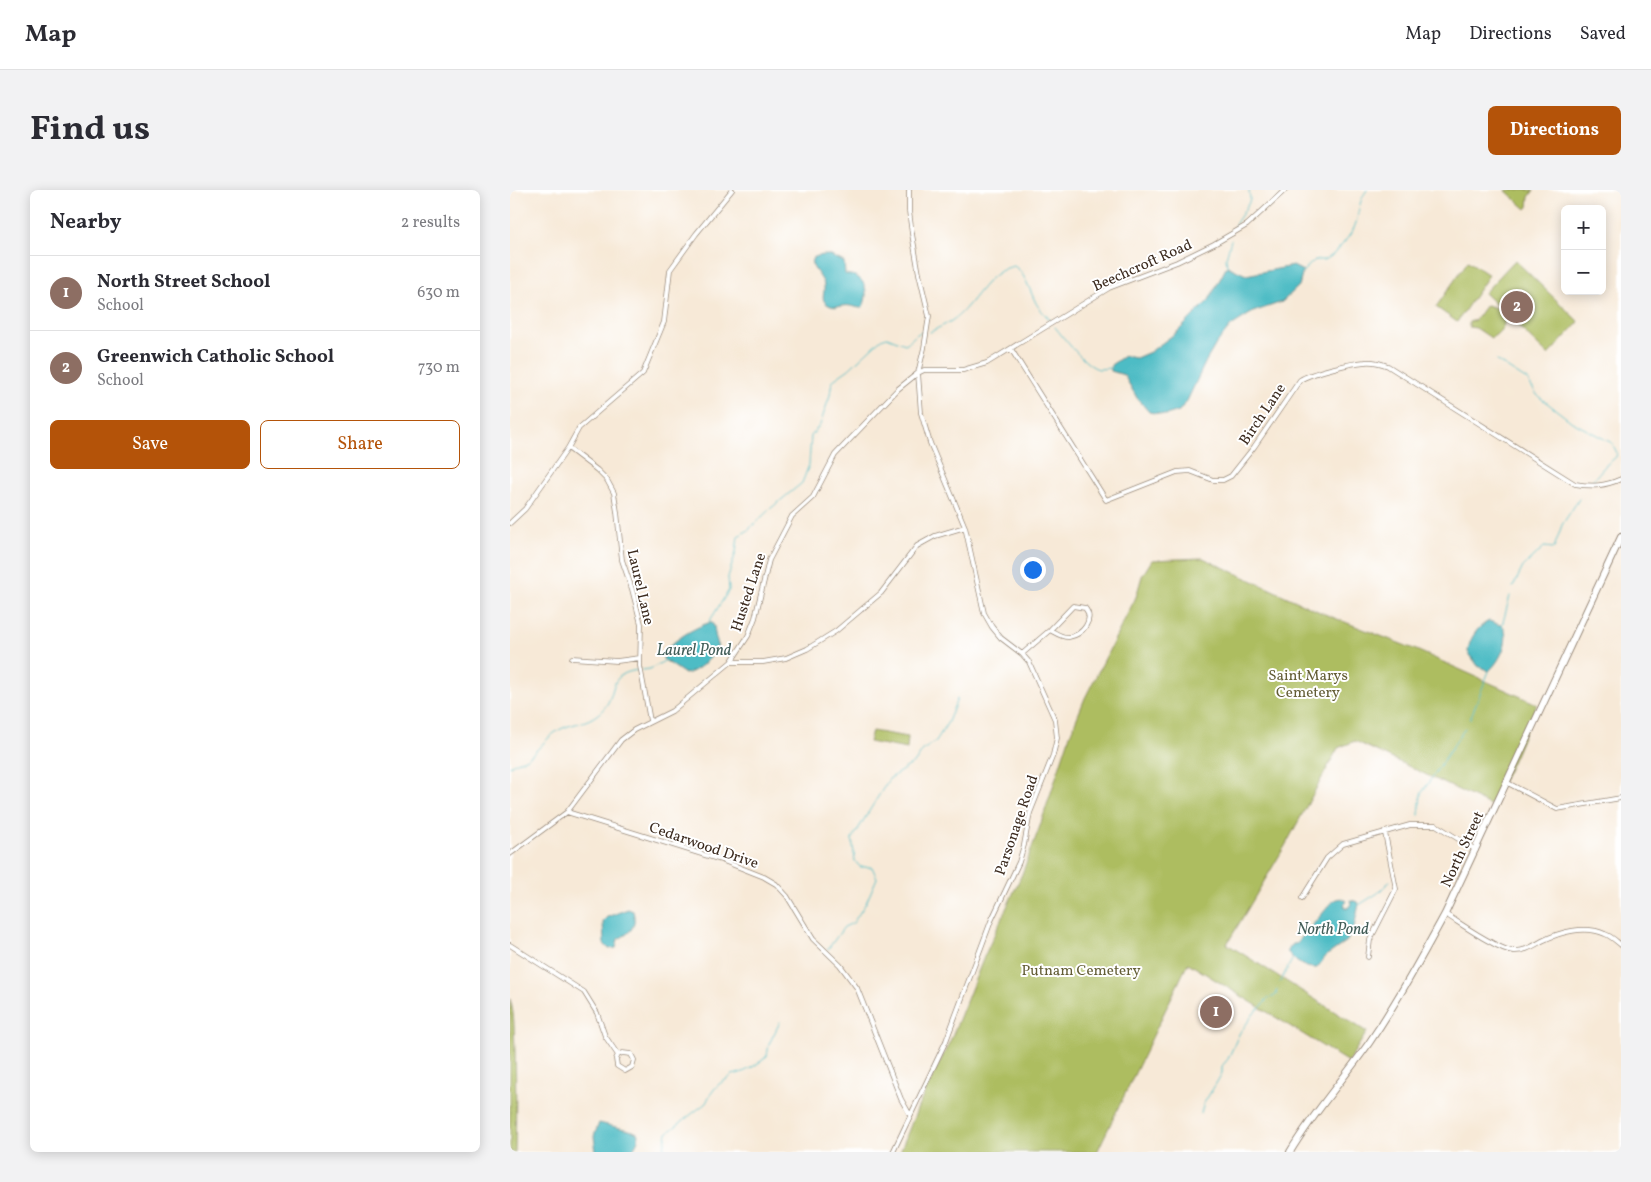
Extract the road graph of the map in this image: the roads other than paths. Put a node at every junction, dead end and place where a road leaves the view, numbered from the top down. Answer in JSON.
{"nodes":[{"id":1,"x":732,"y":190,"type":"edge"},
{"id":2,"x":909,"y":190,"type":"edge"},
{"id":3,"x":1285,"y":190,"type":"edge"},
{"id":4,"x":1011,"y":349,"type":"junction"},
{"id":5,"x":918,"y":372,"type":"junction"},
{"id":6,"x":568,"y":448,"type":"junction"},
{"id":7,"x":1621,"y":479,"type":"edge"},
{"id":8,"x":510,"y":523,"type":"edge"},
{"id":9,"x":965,"y":527,"type":"junction"},
{"id":10,"x":1621,"y":537,"type":"edge"},
{"id":11,"x":1050,"y":630,"type":"junction"},
{"id":12,"x":1022,"y":654,"type":"junction"},
{"id":13,"x":572,"y":658,"type":"dead end"},
{"id":14,"x":640,"y":658,"type":"junction"},
{"id":15,"x":731,"y":662,"type":"junction"},
{"id":16,"x":650,"y":721,"type":"junction"},
{"id":17,"x":1506,"y":782,"type":"junction"},
{"id":18,"x":1621,"y":798,"type":"edge"},
{"id":19,"x":567,"y":812,"type":"junction"},
{"id":20,"x":1384,"y":833,"type":"junction"},
{"id":21,"x":1476,"y":850,"type":"junction"},
{"id":22,"x":510,"y":854,"type":"edge"},
{"id":23,"x":1302,"y":898,"type":"dead end"},
{"id":24,"x":1445,"y":914,"type":"junction"},
{"id":25,"x":510,"y":945,"type":"edge"},
{"id":26,"x":1621,"y":945,"type":"edge"},
{"id":27,"x":1368,"y":957,"type":"dead end"},
{"id":28,"x":618,"y":1056,"type":"junction"},
{"id":29,"x":910,"y":1115,"type":"junction"},
{"id":30,"x":893,"y":1152,"type":"edge"},
{"id":31,"x":1290,"y":1152,"type":"edge"}],
"edges":[{"from":1,"to":6,"type":"street"},
{"from":2,"to":5,"type":"street","name":"Parsonage Road"},
{"from":3,"to":4,"type":"street","name":"Beechcroft Road"},
{"from":4,"to":5,"type":"street","name":"Beechcroft Road"},
{"from":4,"to":7,"type":"street","name":"Birch Lane"},
{"from":5,"to":9,"type":"street","name":"Parsonage Road"},
{"from":5,"to":15,"type":"street","name":"Husted Lane"},
{"from":6,"to":8,"type":"street"},
{"from":6,"to":14,"type":"street","name":"Laurel Lane"},
{"from":9,"to":12,"type":"street","name":"Parsonage Road"},
{"from":9,"to":15,"type":"street"},
{"from":10,"to":17,"type":"main road","name":"North Street"},
{"from":11,"to":11,"type":"street"},
{"from":11,"to":12,"type":"street"},
{"from":12,"to":29,"type":"street","name":"Parsonage Road"},
{"from":13,"to":14,"type":"street"},
{"from":14,"to":16,"type":"street","name":"Laurel Lane"},
{"from":15,"to":16,"type":"street","name":"Husted Lane"},
{"from":16,"to":19,"type":"street","name":"Husted Lane"},
{"from":17,"to":18,"type":"street"},
{"from":17,"to":21,"type":"main road","name":"North Street"},
{"from":19,"to":22,"type":"street","name":"Husted Lane"},
{"from":19,"to":29,"type":"street","name":"Cedarwood Drive"},
{"from":20,"to":21,"type":"street"},
{"from":20,"to":23,"type":"street"},
{"from":20,"to":27,"type":"street"},
{"from":21,"to":24,"type":"main road","name":"North Street"},
{"from":24,"to":26,"type":"street"},
{"from":24,"to":31,"type":"main road","name":"North Street"},
{"from":25,"to":28,"type":"street"},
{"from":28,"to":28,"type":"street"},
{"from":29,"to":30,"type":"street","name":"Parsonage Road"}]}
